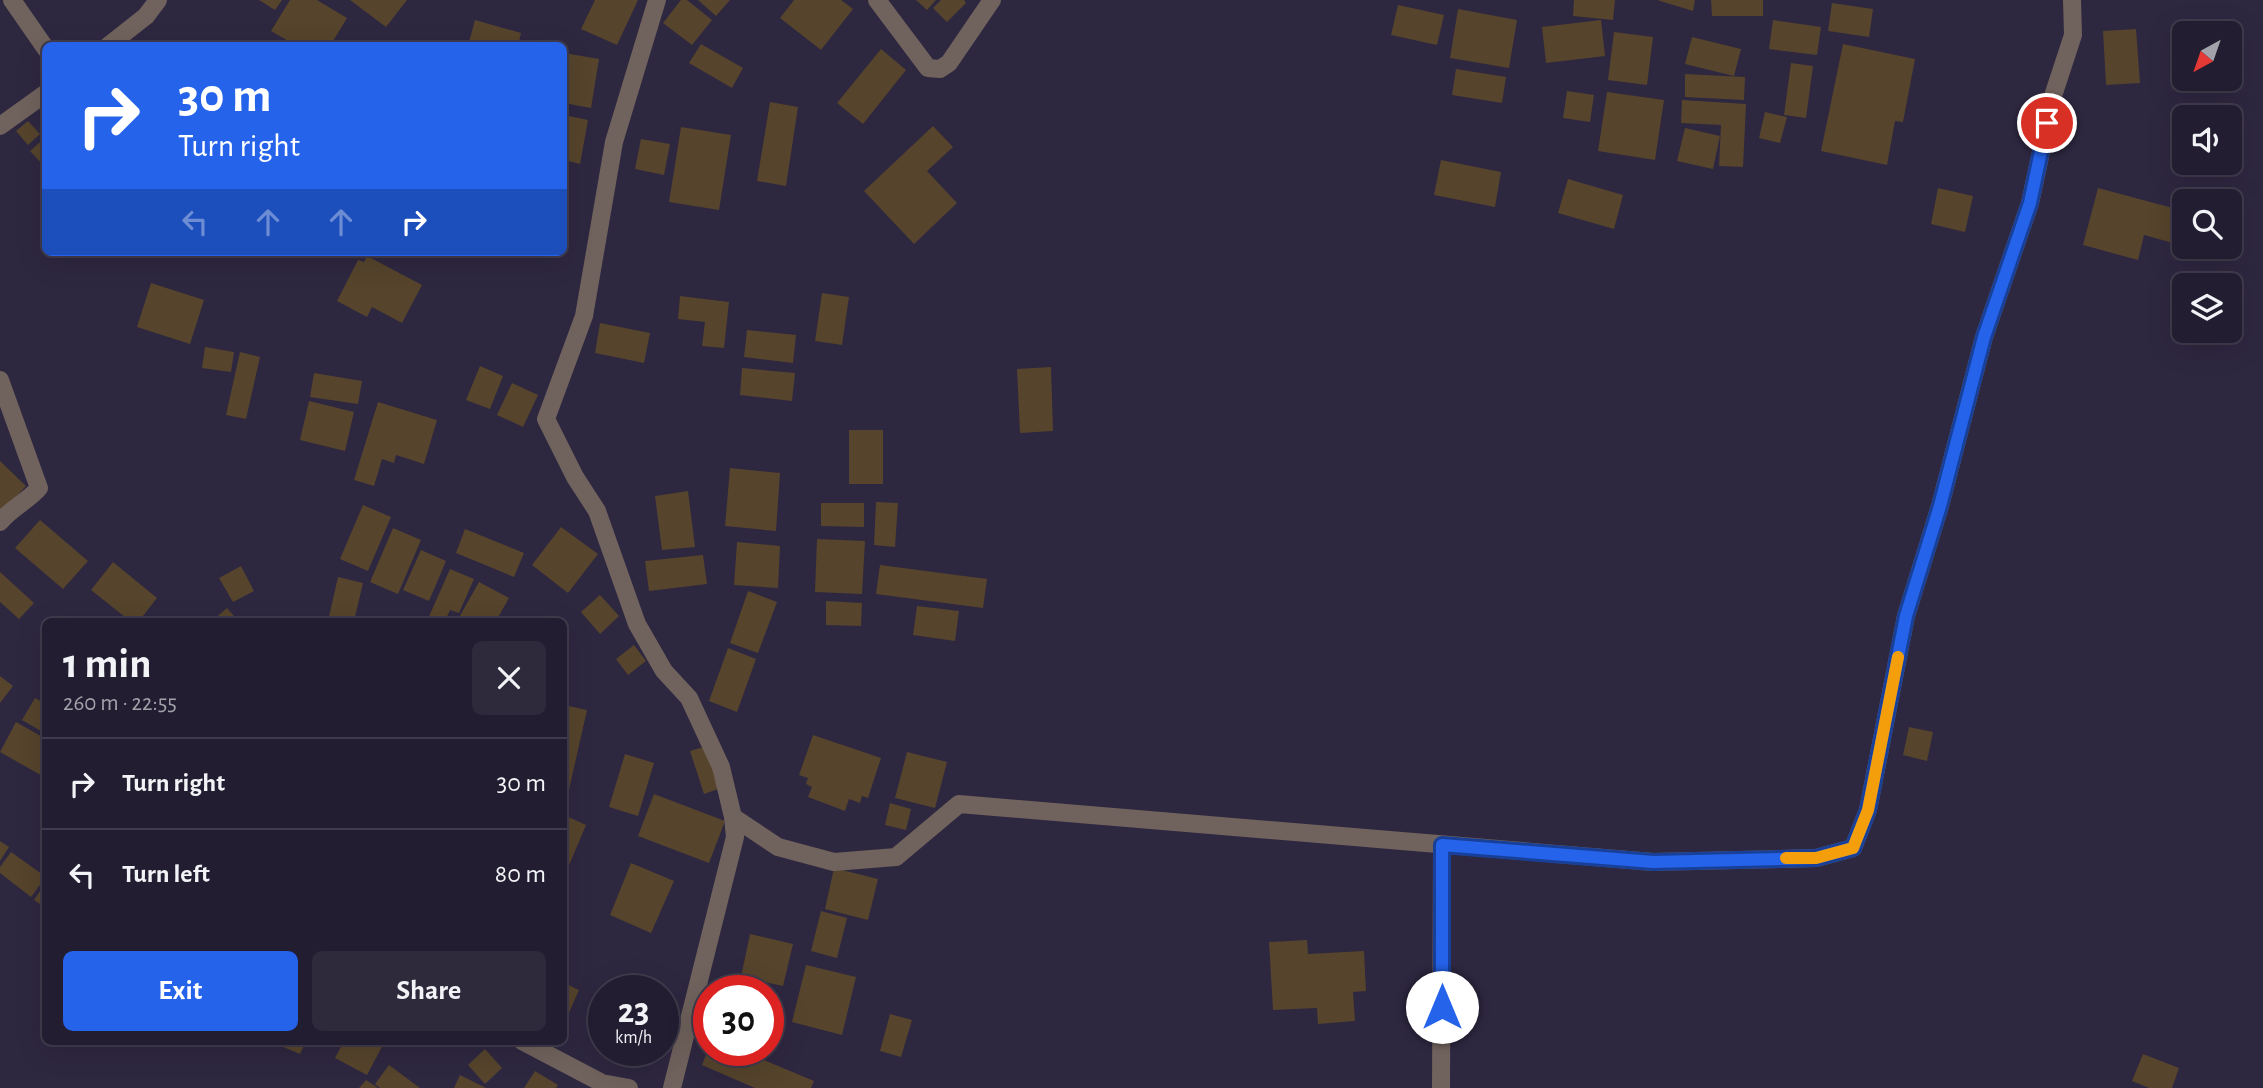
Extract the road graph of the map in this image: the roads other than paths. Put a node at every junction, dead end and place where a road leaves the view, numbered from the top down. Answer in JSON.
{"nodes":[{"id":1,"x":12,"y":0,"type":"edge"},
{"id":2,"x":158,"y":0,"type":"edge"},
{"id":3,"x":657,"y":0,"type":"edge"},
{"id":4,"x":877,"y":0,"type":"edge"},
{"id":5,"x":992,"y":0,"type":"edge"},
{"id":6,"x":2072,"y":0,"type":"edge"},
{"id":7,"x":113,"y":42,"type":"edge"},
{"id":8,"x":42,"y":43,"type":"edge"},
{"id":9,"x":42,"y":96,"type":"edge"},
{"id":10,"x":0,"y":126,"type":"edge"},
{"id":11,"x":0,"y":380,"type":"edge"},
{"id":12,"x":0,"y":522,"type":"edge"},
{"id":13,"x":733,"y":817,"type":"junction"},
{"id":14,"x":1442,"y":845,"type":"junction"},
{"id":15,"x":530,"y":1045,"type":"edge"},
{"id":16,"x":629,"y":1088,"type":"edge"},
{"id":17,"x":672,"y":1088,"type":"edge"},
{"id":18,"x":1441,"y":1088,"type":"edge"}],
"edges":[{"from":1,"to":8,"type":"street"},
{"from":2,"to":7,"type":"street"},
{"from":3,"to":13,"type":"street"},
{"from":4,"to":5,"type":"street"},
{"from":6,"to":14,"type":"street"},
{"from":9,"to":10,"type":"street"},
{"from":11,"to":12,"type":"street"},
{"from":13,"to":14,"type":"street"},
{"from":13,"to":17,"type":"street"},
{"from":14,"to":18,"type":"street"},
{"from":15,"to":16,"type":"street"}]}
